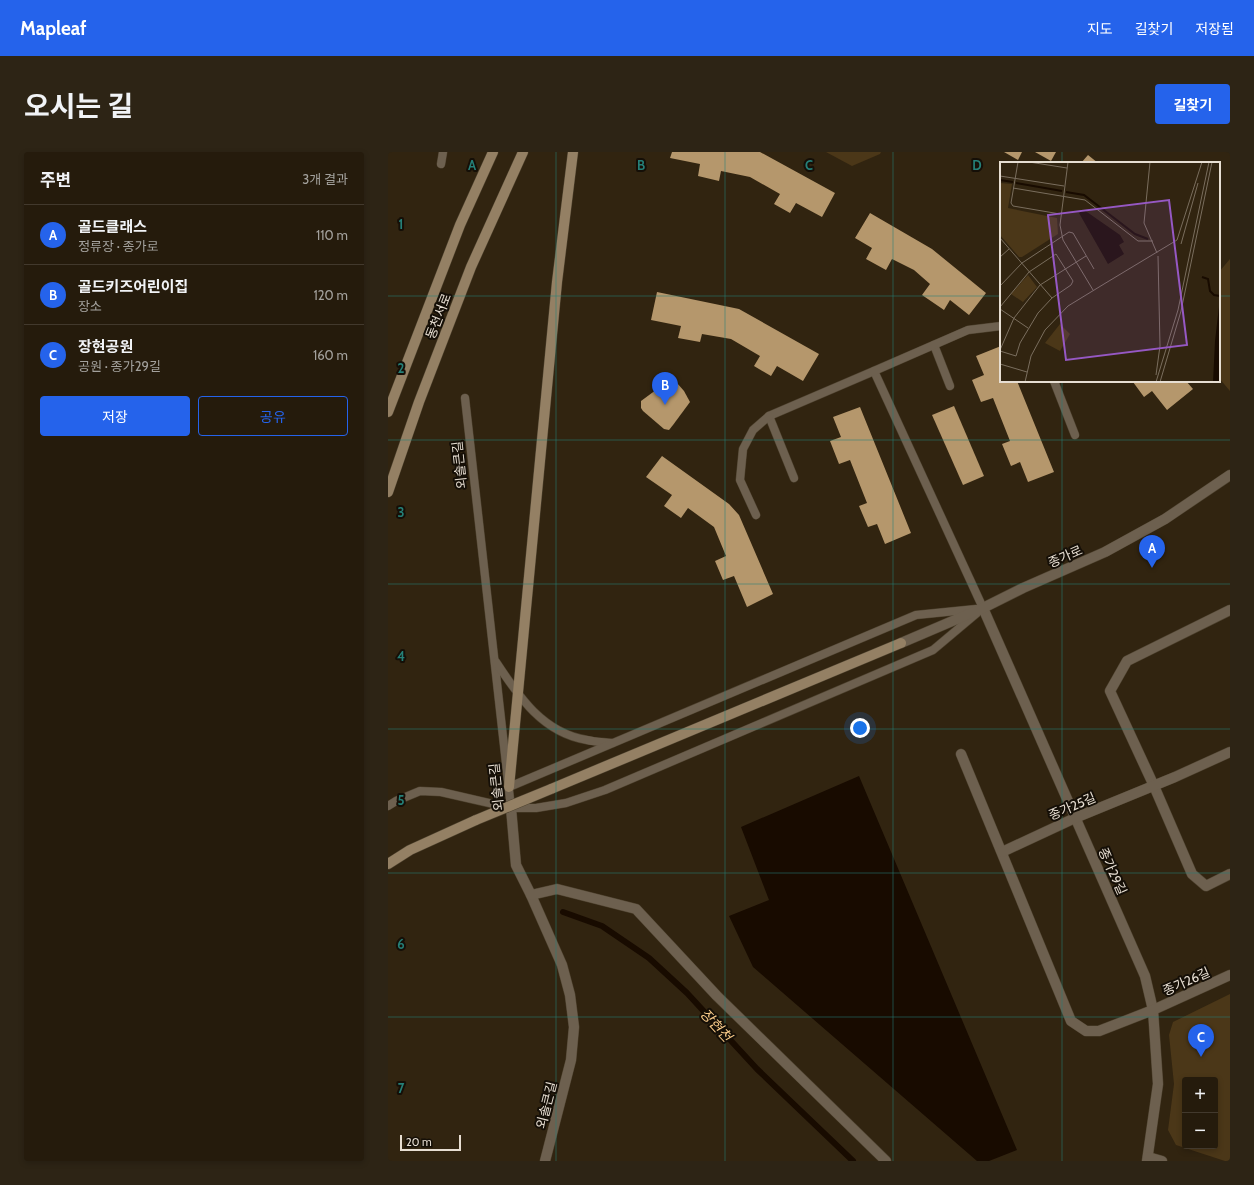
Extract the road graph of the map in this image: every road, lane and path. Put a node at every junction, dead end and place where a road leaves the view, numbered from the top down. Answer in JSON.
{"nodes":[{"id":1,"x":440,"y":152,"type":"edge"},
{"id":2,"x":443,"y":152,"type":"edge"},
{"id":3,"x":493,"y":152,"type":"edge"},
{"id":4,"x":522,"y":152,"type":"edge"},
{"id":5,"x":573,"y":152,"type":"edge"},
{"id":6,"x":1000,"y":326,"type":"edge"},
{"id":7,"x":934,"y":345,"type":"junction"},
{"id":8,"x":874,"y":371,"type":"junction"},
{"id":9,"x":1054,"y":382,"type":"edge"},
{"id":10,"x":950,"y":386,"type":"dead end"},
{"id":11,"x":465,"y":398,"type":"dead end"},
{"id":12,"x":388,"y":412,"type":"edge"},
{"id":13,"x":769,"y":416,"type":"junction"},
{"id":14,"x":1075,"y":435,"type":"dead end"},
{"id":15,"x":1230,"y":475,"type":"edge"},
{"id":16,"x":794,"y":478,"type":"dead end"},
{"id":17,"x":388,"y":492,"type":"edge"},
{"id":18,"x":756,"y":515,"type":"dead end"},
{"id":19,"x":983,"y":608,"type":"junction"},
{"id":20,"x":1230,"y":610,"type":"edge"},
{"id":21,"x":901,"y":643,"type":"joint"},
{"id":22,"x":495,"y":660,"type":"junction"},
{"id":23,"x":518,"y":695,"type":"junction"},
{"id":24,"x":612,"y":743,"type":"junction"},
{"id":25,"x":1230,"y":752,"type":"edge"},
{"id":26,"x":961,"y":754,"type":"dead end"},
{"id":27,"x":1154,"y":786,"type":"junction"},
{"id":28,"x":509,"y":787,"type":"junction"},
{"id":29,"x":388,"y":806,"type":"edge"},
{"id":30,"x":512,"y":808,"type":"junction"},
{"id":31,"x":1075,"y":818,"type":"junction"},
{"id":32,"x":1002,"y":852,"type":"junction"},
{"id":33,"x":388,"y":864,"type":"edge"},
{"id":34,"x":1230,"y":874,"type":"edge"},
{"id":35,"x":531,"y":895,"type":"junction"},
{"id":36,"x":1230,"y":975,"type":"edge"},
{"id":37,"x":1153,"y":1010,"type":"junction"},
{"id":38,"x":1148,"y":1159,"type":"edge"},
{"id":39,"x":545,"y":1161,"type":"edge"},
{"id":40,"x":886,"y":1161,"type":"edge"},
{"id":41,"x":1162,"y":1161,"type":"edge"}],
"edges":[{"from":1,"to":2,"type":"lane"},
{"from":3,"to":12,"type":"main road","name":"동천서로"},
{"from":4,"to":17,"type":"main road","name":"동천서로"},
{"from":5,"to":23,"type":"main road"},
{"from":6,"to":7,"type":"lane"},
{"from":7,"to":8,"type":"lane"},
{"from":7,"to":10,"type":"lane"},
{"from":8,"to":13,"type":"lane"},
{"from":8,"to":19,"type":"lane"},
{"from":9,"to":14,"type":"lane"},
{"from":11,"to":22,"type":"lane","name":"외솔큰길"},
{"from":13,"to":16,"type":"lane"},
{"from":13,"to":18,"type":"lane"},
{"from":15,"to":19,"type":"street","name":"종가로"},
{"from":19,"to":21,"type":"street","name":"종가로"},
{"from":19,"to":24,"type":"lane"},
{"from":19,"to":30,"type":"lane"},
{"from":19,"to":31,"type":"street","name":"종가29길"},
{"from":20,"to":27,"type":"street"},
{"from":21,"to":33,"type":"main road","bridge":true},
{"from":22,"to":23,"type":"lane"},
{"from":22,"to":28,"type":"lane","name":"외솔큰길"},
{"from":23,"to":24,"type":"lane"},
{"from":23,"to":28,"type":"main road"},
{"from":24,"to":28,"type":"lane"},
{"from":25,"to":27,"type":"street","name":"종가25길"},
{"from":26,"to":32,"type":"street","name":"종가26길"},
{"from":27,"to":31,"type":"street","name":"종가25길"},
{"from":27,"to":34,"type":"street"},
{"from":28,"to":30,"type":"lane","name":"외솔큰길"},
{"from":29,"to":30,"type":"lane"},
{"from":30,"to":35,"type":"street","name":"외솔큰길"},
{"from":31,"to":32,"type":"street","name":"종가25길"},
{"from":31,"to":37,"type":"street","name":"종가29길"},
{"from":32,"to":37,"type":"street","name":"종가26길"},
{"from":35,"to":39,"type":"street","name":"외솔큰길"},
{"from":35,"to":40,"type":"street"},
{"from":36,"to":37,"type":"street","name":"종가26길"},
{"from":37,"to":38,"type":"street","name":"종가29길"},
{"from":38,"to":41,"type":"street","name":"종가29길"}]}
